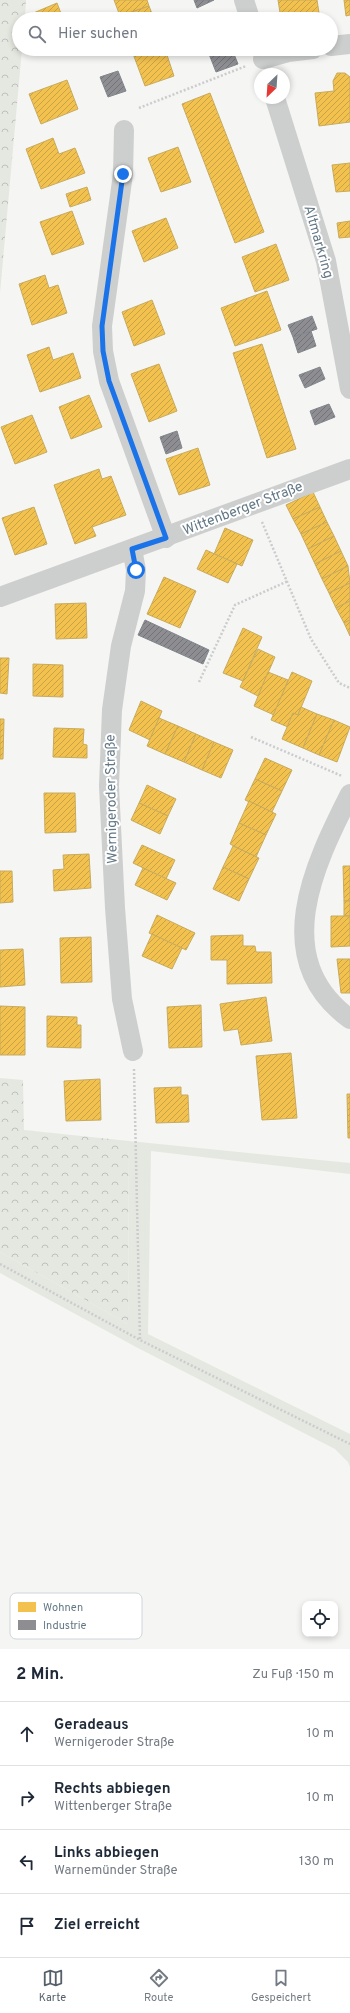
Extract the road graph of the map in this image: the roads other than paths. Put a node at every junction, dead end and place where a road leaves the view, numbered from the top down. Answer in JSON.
{"nodes":[{"id":1,"x":244,"y":0,"type":"edge"},
{"id":2,"x":248,"y":12,"type":"edge"},
{"id":3,"x":350,"y":44,"type":"edge"},
{"id":4,"x":338,"y":45,"type":"edge"},
{"id":5,"x":277,"y":56,"type":"edge"},
{"id":6,"x":263,"y":61,"type":"edge"},
{"id":7,"x":277,"y":104,"type":"edge"},
{"id":8,"x":124,"y":130,"type":"dead end"},
{"id":9,"x":350,"y":389,"type":"edge"},
{"id":10,"x":350,"y":468,"type":"edge"},
{"id":11,"x":166,"y":538,"type":"junction"},
{"id":12,"x":132,"y":549,"type":"junction"},
{"id":13,"x":0,"y":597,"type":"edge"},
{"id":14,"x":347,"y":786,"type":"edge"},
{"id":15,"x":350,"y":1019,"type":"edge"},
{"id":16,"x":133,"y":1051,"type":"road end"}],
"edges":[{"from":1,"to":2,"type":"street"},
{"from":3,"to":4,"type":"street"},
{"from":5,"to":6,"type":"street"},
{"from":7,"to":9,"type":"street","name":"Altmarkring"},
{"from":8,"to":11,"type":"street"},
{"from":10,"to":11,"type":"street","name":"Wittenberger Straße"},
{"from":11,"to":12,"type":"street","name":"Wittenberger Straße"},
{"from":12,"to":13,"type":"street","name":"Wittenberger Straße"},
{"from":12,"to":16,"type":"street","name":"Wernigeroder Straße"},
{"from":14,"to":15,"type":"street"}]}
